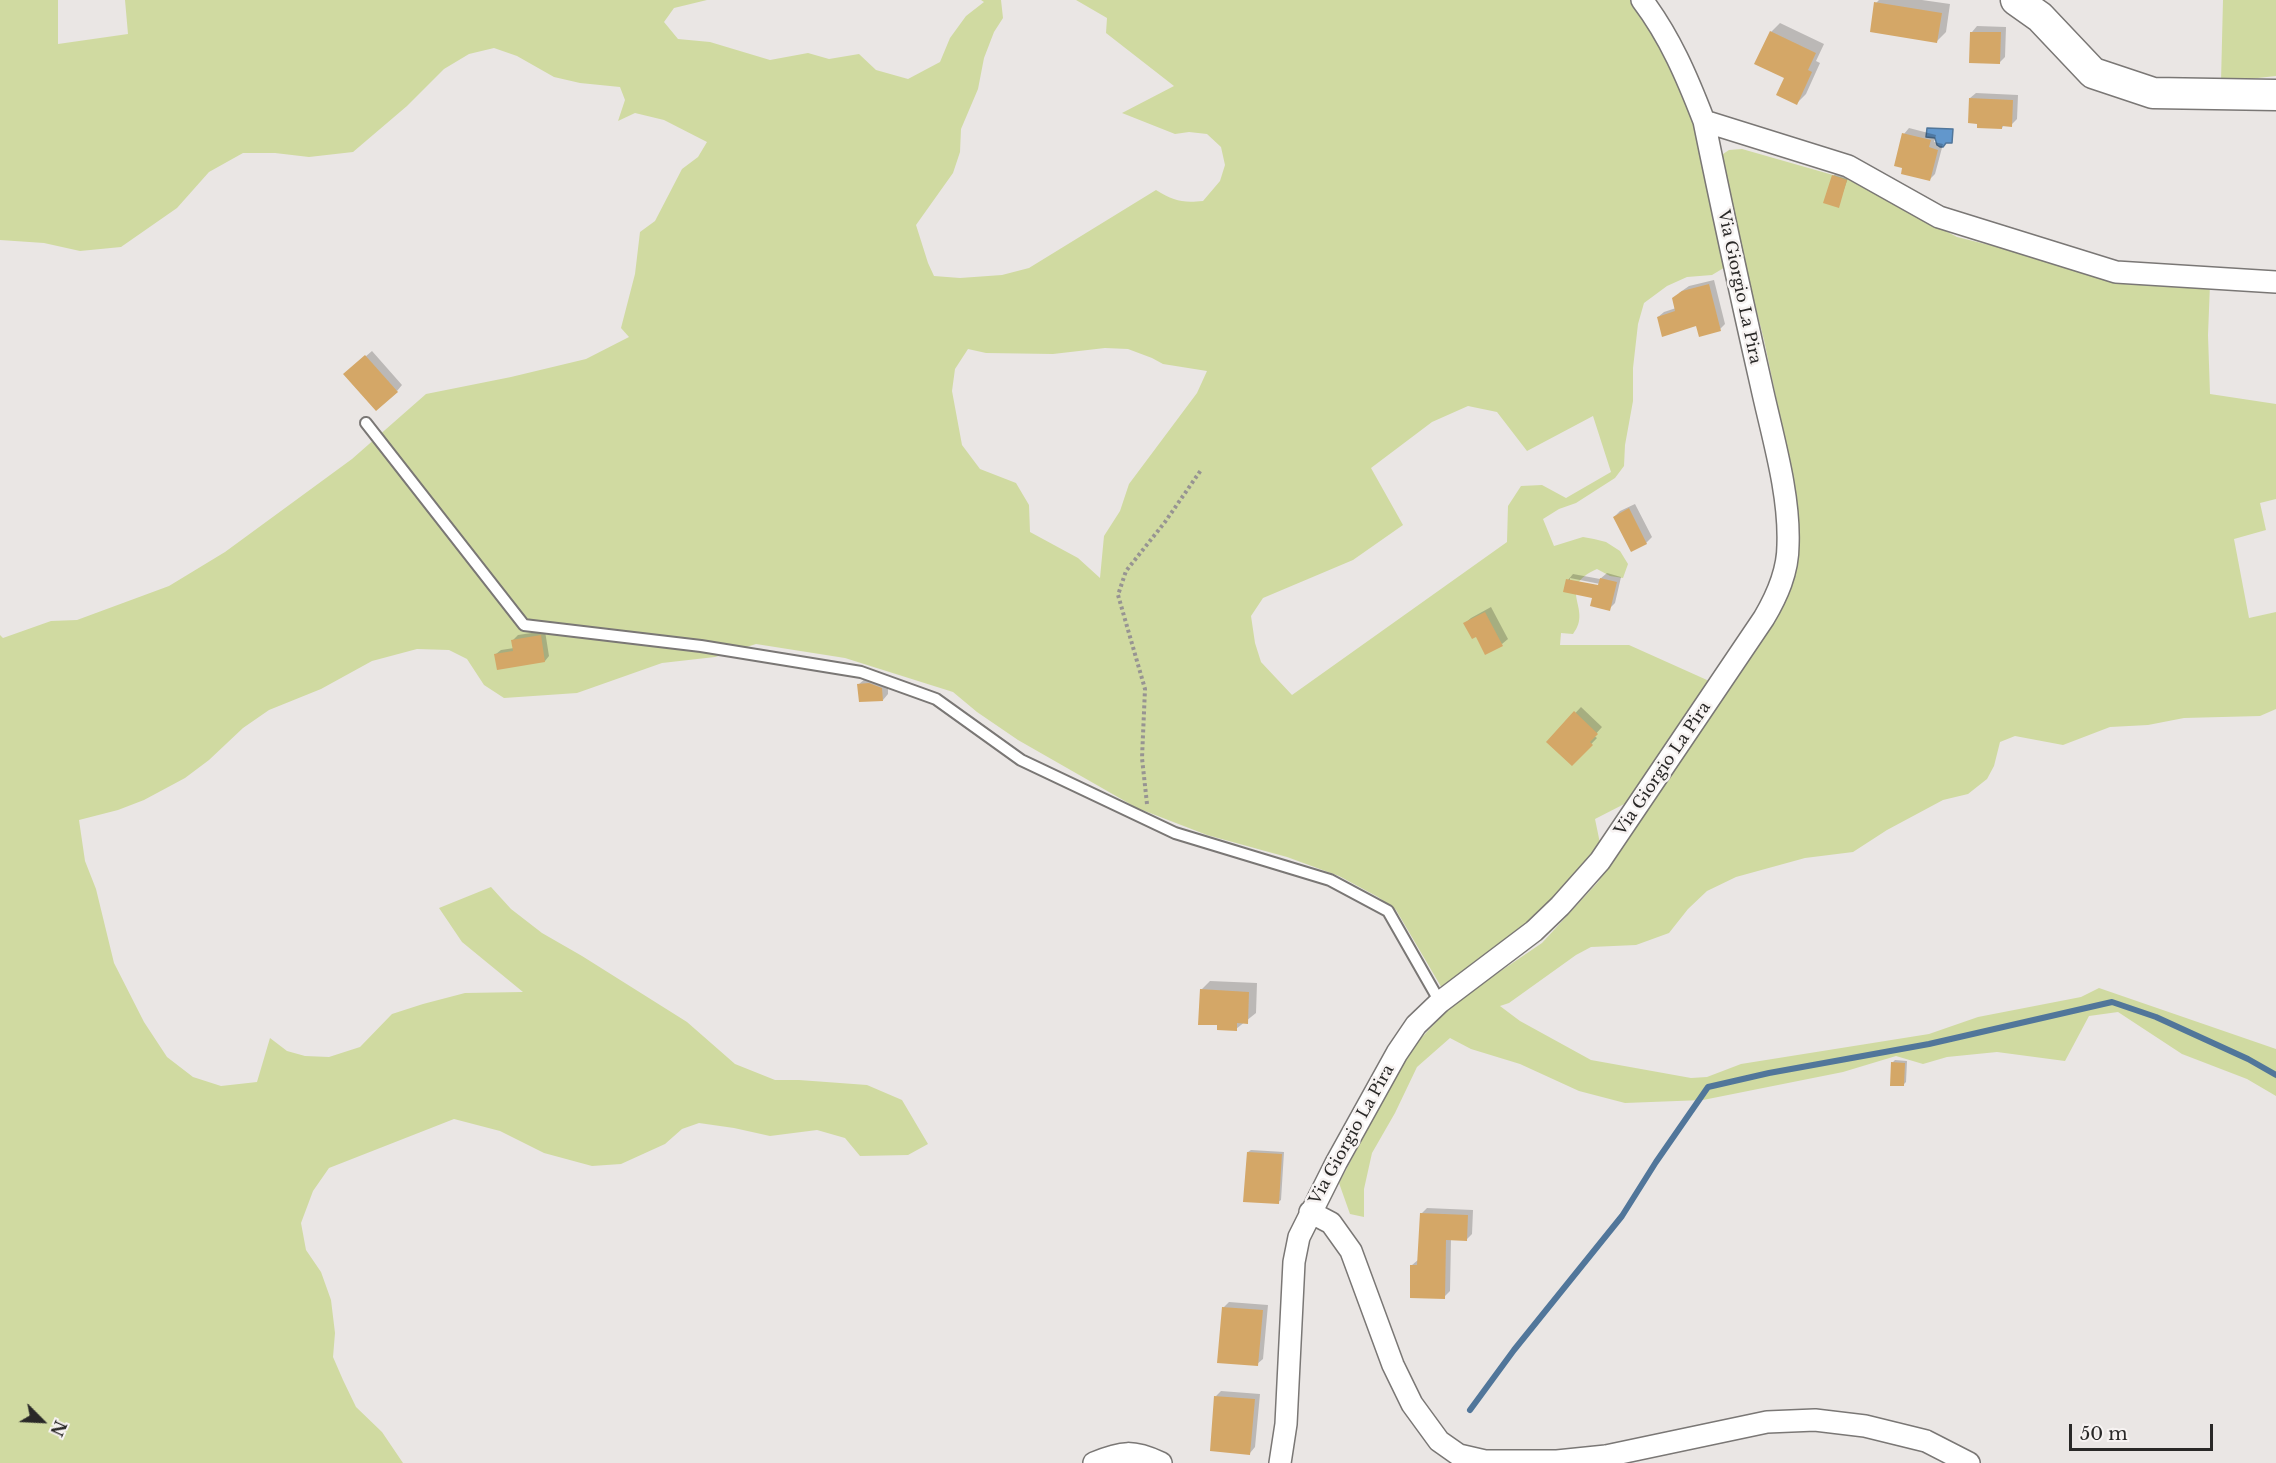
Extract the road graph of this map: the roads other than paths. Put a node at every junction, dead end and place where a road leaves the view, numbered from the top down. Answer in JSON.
{"nodes":[{"id":1,"x":1642,"y":0,"type":"edge"},
{"id":2,"x":2016,"y":0,"type":"edge"},
{"id":3,"x":2276,"y":95,"type":"edge"},
{"id":4,"x":1704,"y":121,"type":"junction"},
{"id":5,"x":2276,"y":282,"type":"edge"},
{"id":6,"x":366,"y":423,"type":"dead end"},
{"id":7,"x":1440,"y":1002,"type":"junction"},
{"id":8,"x":1310,"y":1212,"type":"junction"},
{"id":9,"x":1094,"y":1463,"type":"edge"},
{"id":10,"x":1161,"y":1463,"type":"edge"},
{"id":11,"x":1280,"y":1463,"type":"edge"},
{"id":12,"x":1969,"y":1463,"type":"edge"}],
"edges":[{"from":1,"to":4,"type":"street","name":"Via Giorgio La Pira"},
{"from":2,"to":3,"type":"street"},
{"from":4,"to":5,"type":"street"},
{"from":4,"to":7,"type":"street","name":"Via Giorgio La Pira"},
{"from":6,"to":7,"type":"lane"},
{"from":7,"to":8,"type":"street","name":"Via Giorgio La Pira"},
{"from":8,"to":11,"type":"street","name":"Via Giorgio La Pira"},
{"from":8,"to":12,"type":"street"},
{"from":9,"to":10,"type":"street"}]}
